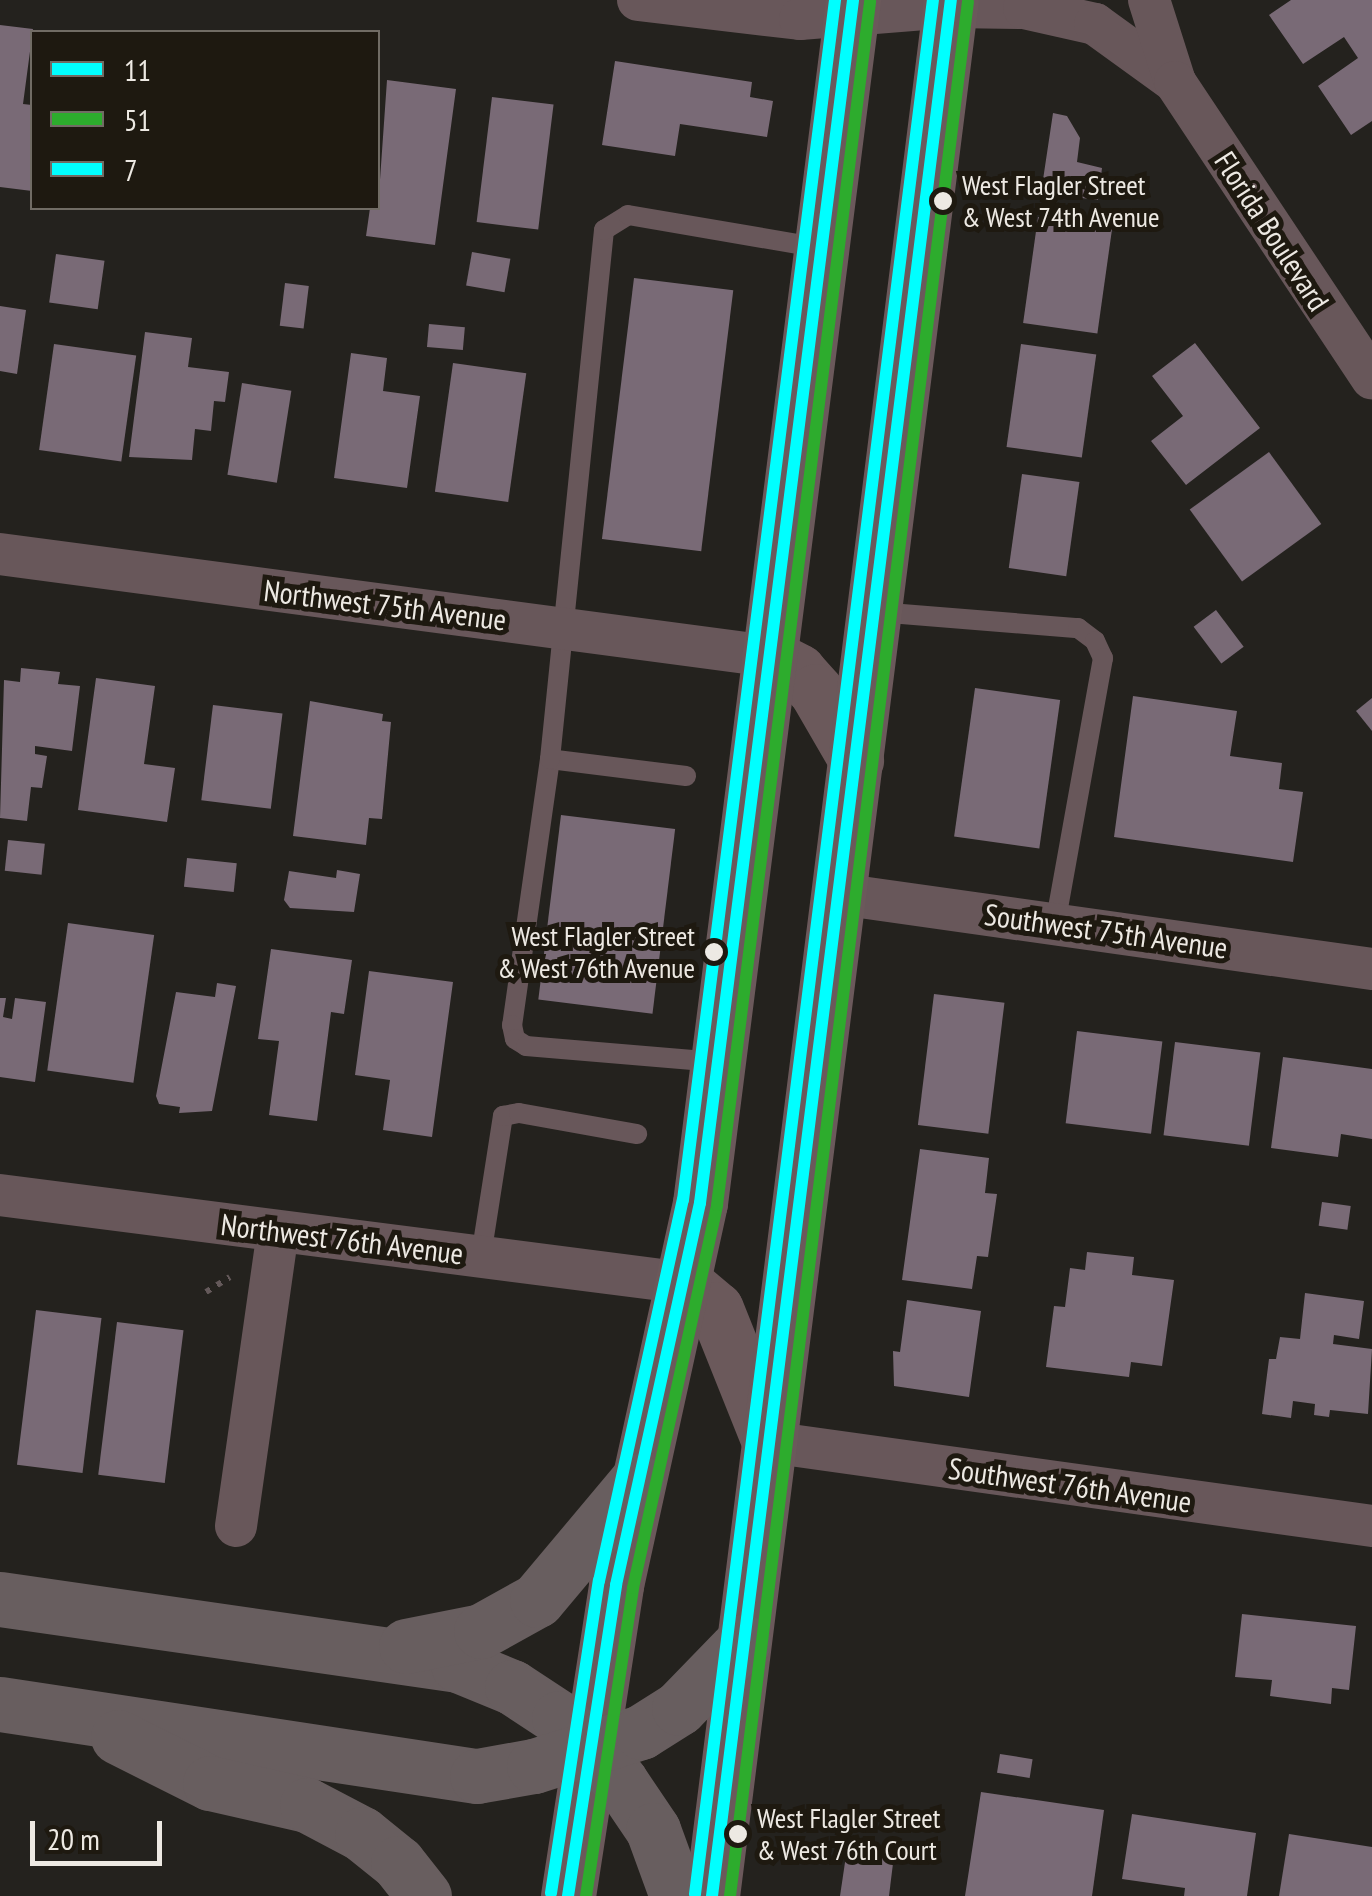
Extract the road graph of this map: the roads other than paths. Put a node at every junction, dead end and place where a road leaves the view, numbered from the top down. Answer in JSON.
{"nodes":[{"id":1,"x":639,"y":0,"type":"edge"},
{"id":2,"x":1149,"y":0,"type":"edge"},
{"id":3,"x":950,"y":3,"type":"edge"},
{"id":4,"x":852,"y":8,"type":"edge"},
{"id":5,"x":1175,"y":82,"type":"junction"},
{"id":6,"x":823,"y":248,"type":"junction"},
{"id":7,"x":1372,"y":378,"type":"edge"},
{"id":8,"x":0,"y":554,"type":"edge"},
{"id":9,"x":876,"y":612,"type":"junction"},
{"id":10,"x":567,"y":628,"type":"junction"},
{"id":11,"x":769,"y":656,"type":"junction"},
{"id":12,"x":550,"y":759,"type":"junction"},
{"id":13,"x":856,"y":760,"type":"junction"},
{"id":14,"x":686,"y":776,"type":"dead end"},
{"id":15,"x":839,"y":894,"type":"junction"},
{"id":16,"x":1055,"y":925,"type":"junction"},
{"id":17,"x":1372,"y":970,"type":"edge"},
{"id":18,"x":716,"y":1062,"type":"junction"},
{"id":19,"x":637,"y":1134,"type":"dead end"},
{"id":20,"x":0,"y":1194,"type":"edge"},
{"id":21,"x":278,"y":1232,"type":"junction"},
{"id":22,"x":480,"y":1256,"type":"junction"},
{"id":23,"x":685,"y":1283,"type":"junction"},
{"id":24,"x":769,"y":1442,"type":"junction"},
{"id":25,"x":637,"y":1481,"type":"junction"},
{"id":26,"x":236,"y":1526,"type":"dead end"},
{"id":27,"x":1372,"y":1526,"type":"edge"},
{"id":28,"x":0,"y":1599,"type":"edge"},
{"id":29,"x":742,"y":1642,"type":"junction"},
{"id":30,"x":379,"y":1652,"type":"junction"},
{"id":31,"x":0,"y":1704,"type":"edge"},
{"id":32,"x":75,"y":1716,"type":"junction"},
{"id":33,"x":589,"y":1748,"type":"junction"},
{"id":34,"x":424,"y":1896,"type":"edge"},
{"id":35,"x":568,"y":1896,"type":"edge"},
{"id":36,"x":676,"y":1896,"type":"edge"},
{"id":37,"x":712,"y":1896,"type":"edge"}],
"edges":[{"from":1,"to":4,"type":"street","name":"Florida Boulevard"},
{"from":2,"to":5,"type":"street","name":"Florida Boulevard"},
{"from":3,"to":4,"type":"street","name":"Florida Boulevard"},
{"from":3,"to":5,"type":"street","name":"Florida Boulevard"},
{"from":3,"to":9,"type":"main road"},
{"from":4,"to":6,"type":"main road"},
{"from":5,"to":7,"type":"street","name":"Florida Boulevard"},
{"from":6,"to":10,"type":"lane"},
{"from":6,"to":11,"type":"main road"},
{"from":8,"to":10,"type":"street","name":"Northwest 75th Avenue"},
{"from":9,"to":13,"type":"main road"},
{"from":9,"to":16,"type":"lane"},
{"from":10,"to":11,"type":"street","name":"Northwest 75th Avenue"},
{"from":10,"to":12,"type":"lane"},
{"from":11,"to":13,"type":"main road"},
{"from":11,"to":18,"type":"main road"},
{"from":12,"to":14,"type":"lane"},
{"from":12,"to":18,"type":"lane"},
{"from":13,"to":15,"type":"main road"},
{"from":15,"to":16,"type":"street","name":"Southwest 75th Avenue"},
{"from":15,"to":24,"type":"main road"},
{"from":16,"to":17,"type":"street","name":"Southwest 75th Avenue"},
{"from":18,"to":23,"type":"main road"},
{"from":19,"to":22,"type":"lane"},
{"from":20,"to":21,"type":"street","name":"Northwest 76th Avenue"},
{"from":21,"to":22,"type":"street","name":"Northwest 76th Avenue"},
{"from":21,"to":26,"type":"street"},
{"from":22,"to":23,"type":"street","name":"Northwest 76th Avenue"},
{"from":23,"to":24,"type":"main road"},
{"from":23,"to":25,"type":"main road"},
{"from":24,"to":27,"type":"street","name":"Southwest 76th Avenue"},
{"from":24,"to":29,"type":"main road"},
{"from":25,"to":30,"type":"highway"},
{"from":25,"to":33,"type":"main road"},
{"from":28,"to":30,"type":"highway"},
{"from":29,"to":33,"type":"highway"},
{"from":29,"to":37,"type":"main road"},
{"from":30,"to":33,"type":"highway"},
{"from":31,"to":32,"type":"highway"},
{"from":32,"to":33,"type":"highway"},
{"from":32,"to":34,"type":"highway"},
{"from":33,"to":35,"type":"main road"},
{"from":33,"to":36,"type":"highway"}]}
